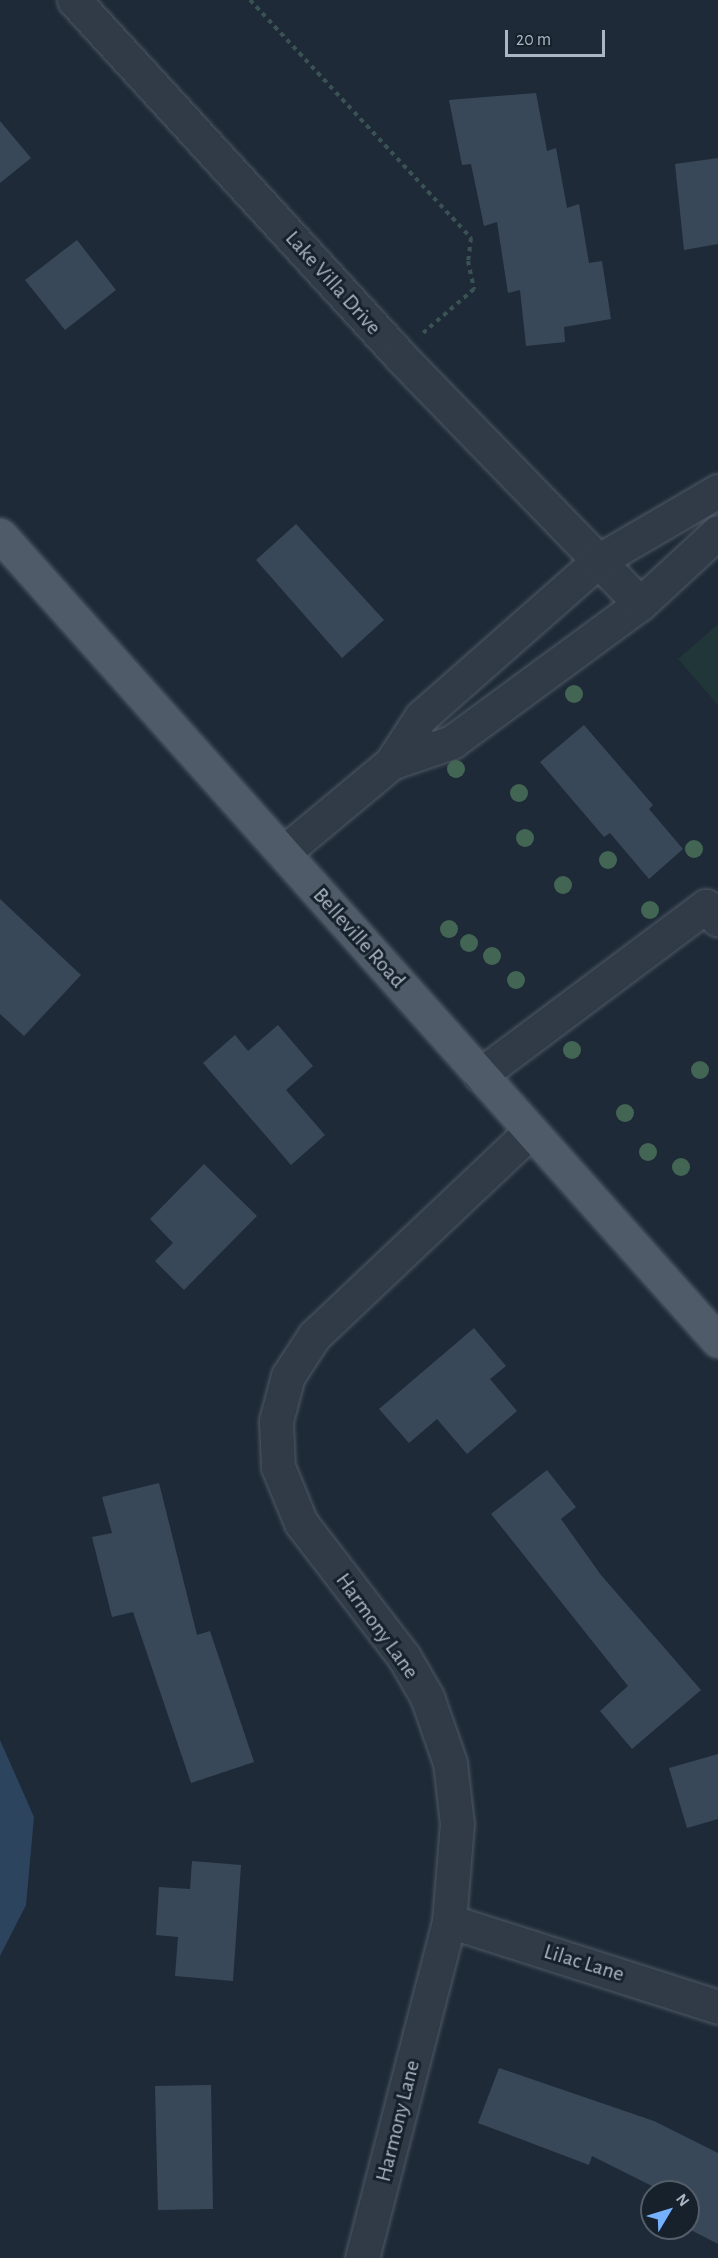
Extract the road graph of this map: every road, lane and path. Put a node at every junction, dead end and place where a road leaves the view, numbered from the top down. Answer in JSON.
{"nodes":[{"id":1,"x":74,"y":0,"type":"edge"},
{"id":2,"x":250,"y":0,"type":"edge"},
{"id":3,"x":416,"y":340,"type":"dead end"},
{"id":4,"x":718,"y":491,"type":"edge"},
{"id":5,"x":718,"y":532,"type":"edge"},
{"id":6,"x":0,"y":535,"type":"edge"},
{"id":7,"x":598,"y":561,"type":"junction"},
{"id":8,"x":640,"y":604,"type":"junction"},
{"id":9,"x":391,"y":763,"type":"junction"},
{"id":10,"x":283,"y":853,"type":"junction"},
{"id":11,"x":718,"y":920,"type":"edge"},
{"id":12,"x":480,"y":1075,"type":"junction"},
{"id":13,"x":530,"y":1132,"type":"junction"},
{"id":14,"x":718,"y":1341,"type":"edge"},
{"id":15,"x":449,"y":1922,"type":"junction"},
{"id":16,"x":718,"y":2007,"type":"edge"},
{"id":17,"x":362,"y":2258,"type":"edge"}],
"edges":[{"from":1,"to":7,"type":"street","name":"Lake Villa Drive"},
{"from":2,"to":3,"type":"path"},
{"from":4,"to":7,"type":"street"},
{"from":5,"to":8,"type":"street"},
{"from":6,"to":10,"type":"main road","name":"Belleville Road"},
{"from":7,"to":8,"type":"street","name":"Lake Villa Drive"},
{"from":7,"to":9,"type":"street"},
{"from":8,"to":9,"type":"street"},
{"from":9,"to":10,"type":"street"},
{"from":10,"to":12,"type":"main road","name":"Belleville Road"},
{"from":11,"to":12,"type":"street"},
{"from":12,"to":13,"type":"main road","name":"Belleville Road"},
{"from":13,"to":14,"type":"main road","name":"Belleville Road"},
{"from":13,"to":15,"type":"street","name":"Harmony Lane"},
{"from":15,"to":16,"type":"street","name":"Lilac Lane"},
{"from":15,"to":17,"type":"street","name":"Harmony Lane"}]}
